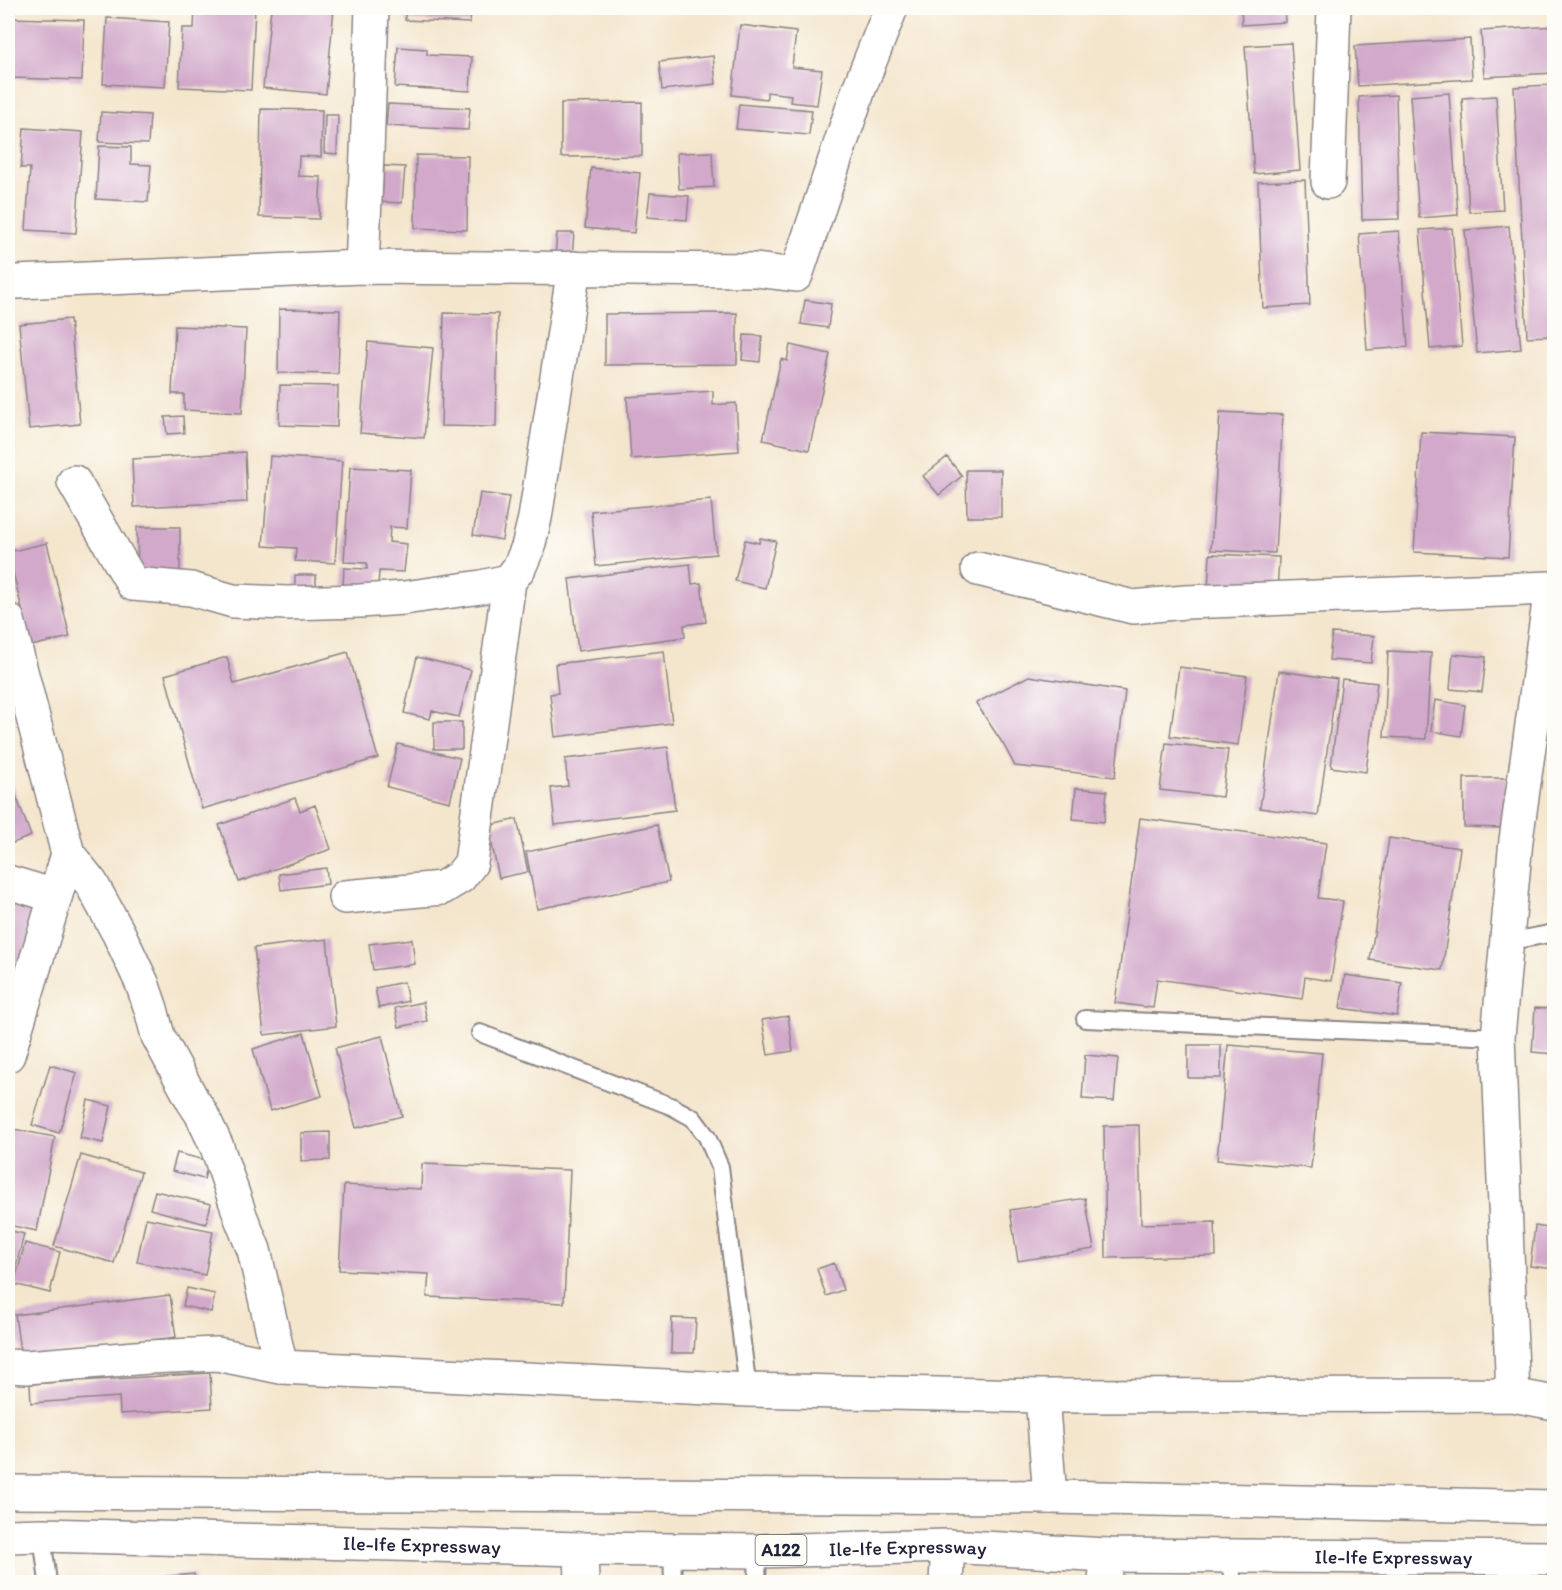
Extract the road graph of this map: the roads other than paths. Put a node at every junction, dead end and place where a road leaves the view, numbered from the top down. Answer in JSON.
{"nodes":[{"id":1,"x":372,"y":8,"type":"edge"},
{"id":2,"x":891,"y":8,"type":"edge"},
{"id":3,"x":1334,"y":8,"type":"edge"},
{"id":4,"x":1328,"y":182,"type":"dead end"},
{"id":5,"x":362,"y":267,"type":"junction"},
{"id":6,"x":574,"y":268,"type":"junction"},
{"id":7,"x":17,"y":282,"type":"dead end"},
{"id":8,"x":74,"y":482,"type":"dead end"},
{"id":9,"x":978,"y":568,"type":"dead end"},
{"id":10,"x":509,"y":581,"type":"junction"},
{"id":11,"x":8,"y":620,"type":"edge"},
{"id":12,"x":68,"y":854,"type":"junction"},
{"id":13,"x":8,"y":882,"type":"edge"},
{"id":14,"x":55,"y":896,"type":"junction"},
{"id":15,"x":345,"y":897,"type":"dead end"},
{"id":16,"x":1554,"y":933,"type":"edge"},
{"id":17,"x":1507,"y":942,"type":"junction"},
{"id":18,"x":1085,"y":1019,"type":"dead end"},
{"id":19,"x":480,"y":1033,"type":"dead end"},
{"id":20,"x":1498,"y":1037,"type":"junction"},
{"id":21,"x":8,"y":1055,"type":"edge"},
{"id":22,"x":8,"y":1366,"type":"edge"},
{"id":23,"x":281,"y":1367,"type":"junction"},
{"id":24,"x":748,"y":1389,"type":"junction"},
{"id":25,"x":1513,"y":1395,"type":"junction"},
{"id":26,"x":1042,"y":1396,"type":"junction"},
{"id":27,"x":1554,"y":1403,"type":"edge"},
{"id":28,"x":8,"y":1492,"type":"edge"},
{"id":29,"x":1050,"y":1497,"type":"junction"},
{"id":30,"x":1554,"y":1507,"type":"edge"},
{"id":31,"x":42,"y":1535,"type":"junction"},
{"id":32,"x":8,"y":1536,"type":"edge"},
{"id":33,"x":948,"y":1546,"type":"junction"},
{"id":34,"x":581,"y":1549,"type":"junction"},
{"id":35,"x":672,"y":1550,"type":"junction"},
{"id":36,"x":1554,"y":1558,"type":"edge"},
{"id":37,"x":757,"y":1567,"type":"edge"},
{"id":38,"x":1106,"y":1569,"type":"edge"},
{"id":39,"x":1231,"y":1569,"type":"edge"},
{"id":40,"x":48,"y":1582,"type":"edge"},
{"id":41,"x":582,"y":1582,"type":"edge"},
{"id":42,"x":673,"y":1582,"type":"edge"},
{"id":43,"x":946,"y":1582,"type":"edge"}],
"edges":[{"from":1,"to":5,"type":"main road"},
{"from":2,"to":6,"type":"main road"},
{"from":3,"to":4,"type":"main road"},
{"from":5,"to":6,"type":"main road"},
{"from":5,"to":7,"type":"main road"},
{"from":6,"to":10,"type":"main road"},
{"from":8,"to":10,"type":"main road"},
{"from":9,"to":17,"type":"main road"},
{"from":10,"to":15,"type":"main road"},
{"from":11,"to":12,"type":"main road"},
{"from":12,"to":14,"type":"main road"},
{"from":12,"to":23,"type":"main road"},
{"from":13,"to":14,"type":"main road"},
{"from":14,"to":21,"type":"main road"},
{"from":16,"to":17,"type":"lane"},
{"from":17,"to":20,"type":"main road"},
{"from":18,"to":20,"type":"lane"},
{"from":19,"to":24,"type":"lane"},
{"from":20,"to":25,"type":"main road"},
{"from":22,"to":23,"type":"main road"},
{"from":23,"to":24,"type":"main road"},
{"from":24,"to":26,"type":"main road"},
{"from":25,"to":26,"type":"main road"},
{"from":25,"to":27,"type":"main road"},
{"from":26,"to":29,"type":"main road"},
{"from":28,"to":29,"type":"main road"},
{"from":29,"to":30,"type":"main road"},
{"from":31,"to":32,"type":"main road","name":"Ile-Ife Expressway","number":"A122"},
{"from":31,"to":34,"type":"main road","name":"Ile-Ife Expressway","number":"A122"},
{"from":31,"to":40,"type":"lane"},
{"from":33,"to":37,"type":"main road","name":"Ile-Ife Expressway","number":"A122"},
{"from":33,"to":38,"type":"main road","name":"Ile-Ife Expressway","number":"A122"},
{"from":33,"to":43,"type":"main road"},
{"from":34,"to":35,"type":"main road","name":"Ile-Ife Expressway","number":"A122"},
{"from":34,"to":41,"type":"main road"},
{"from":35,"to":37,"type":"main road","name":"Ile-Ife Expressway","number":"A122"},
{"from":35,"to":42,"type":"lane"},
{"from":36,"to":39,"type":"main road","name":"Ile-Ife Expressway","number":"A122"},
{"from":38,"to":39,"type":"main road","name":"Ile-Ife Expressway","number":"A122"}]}
